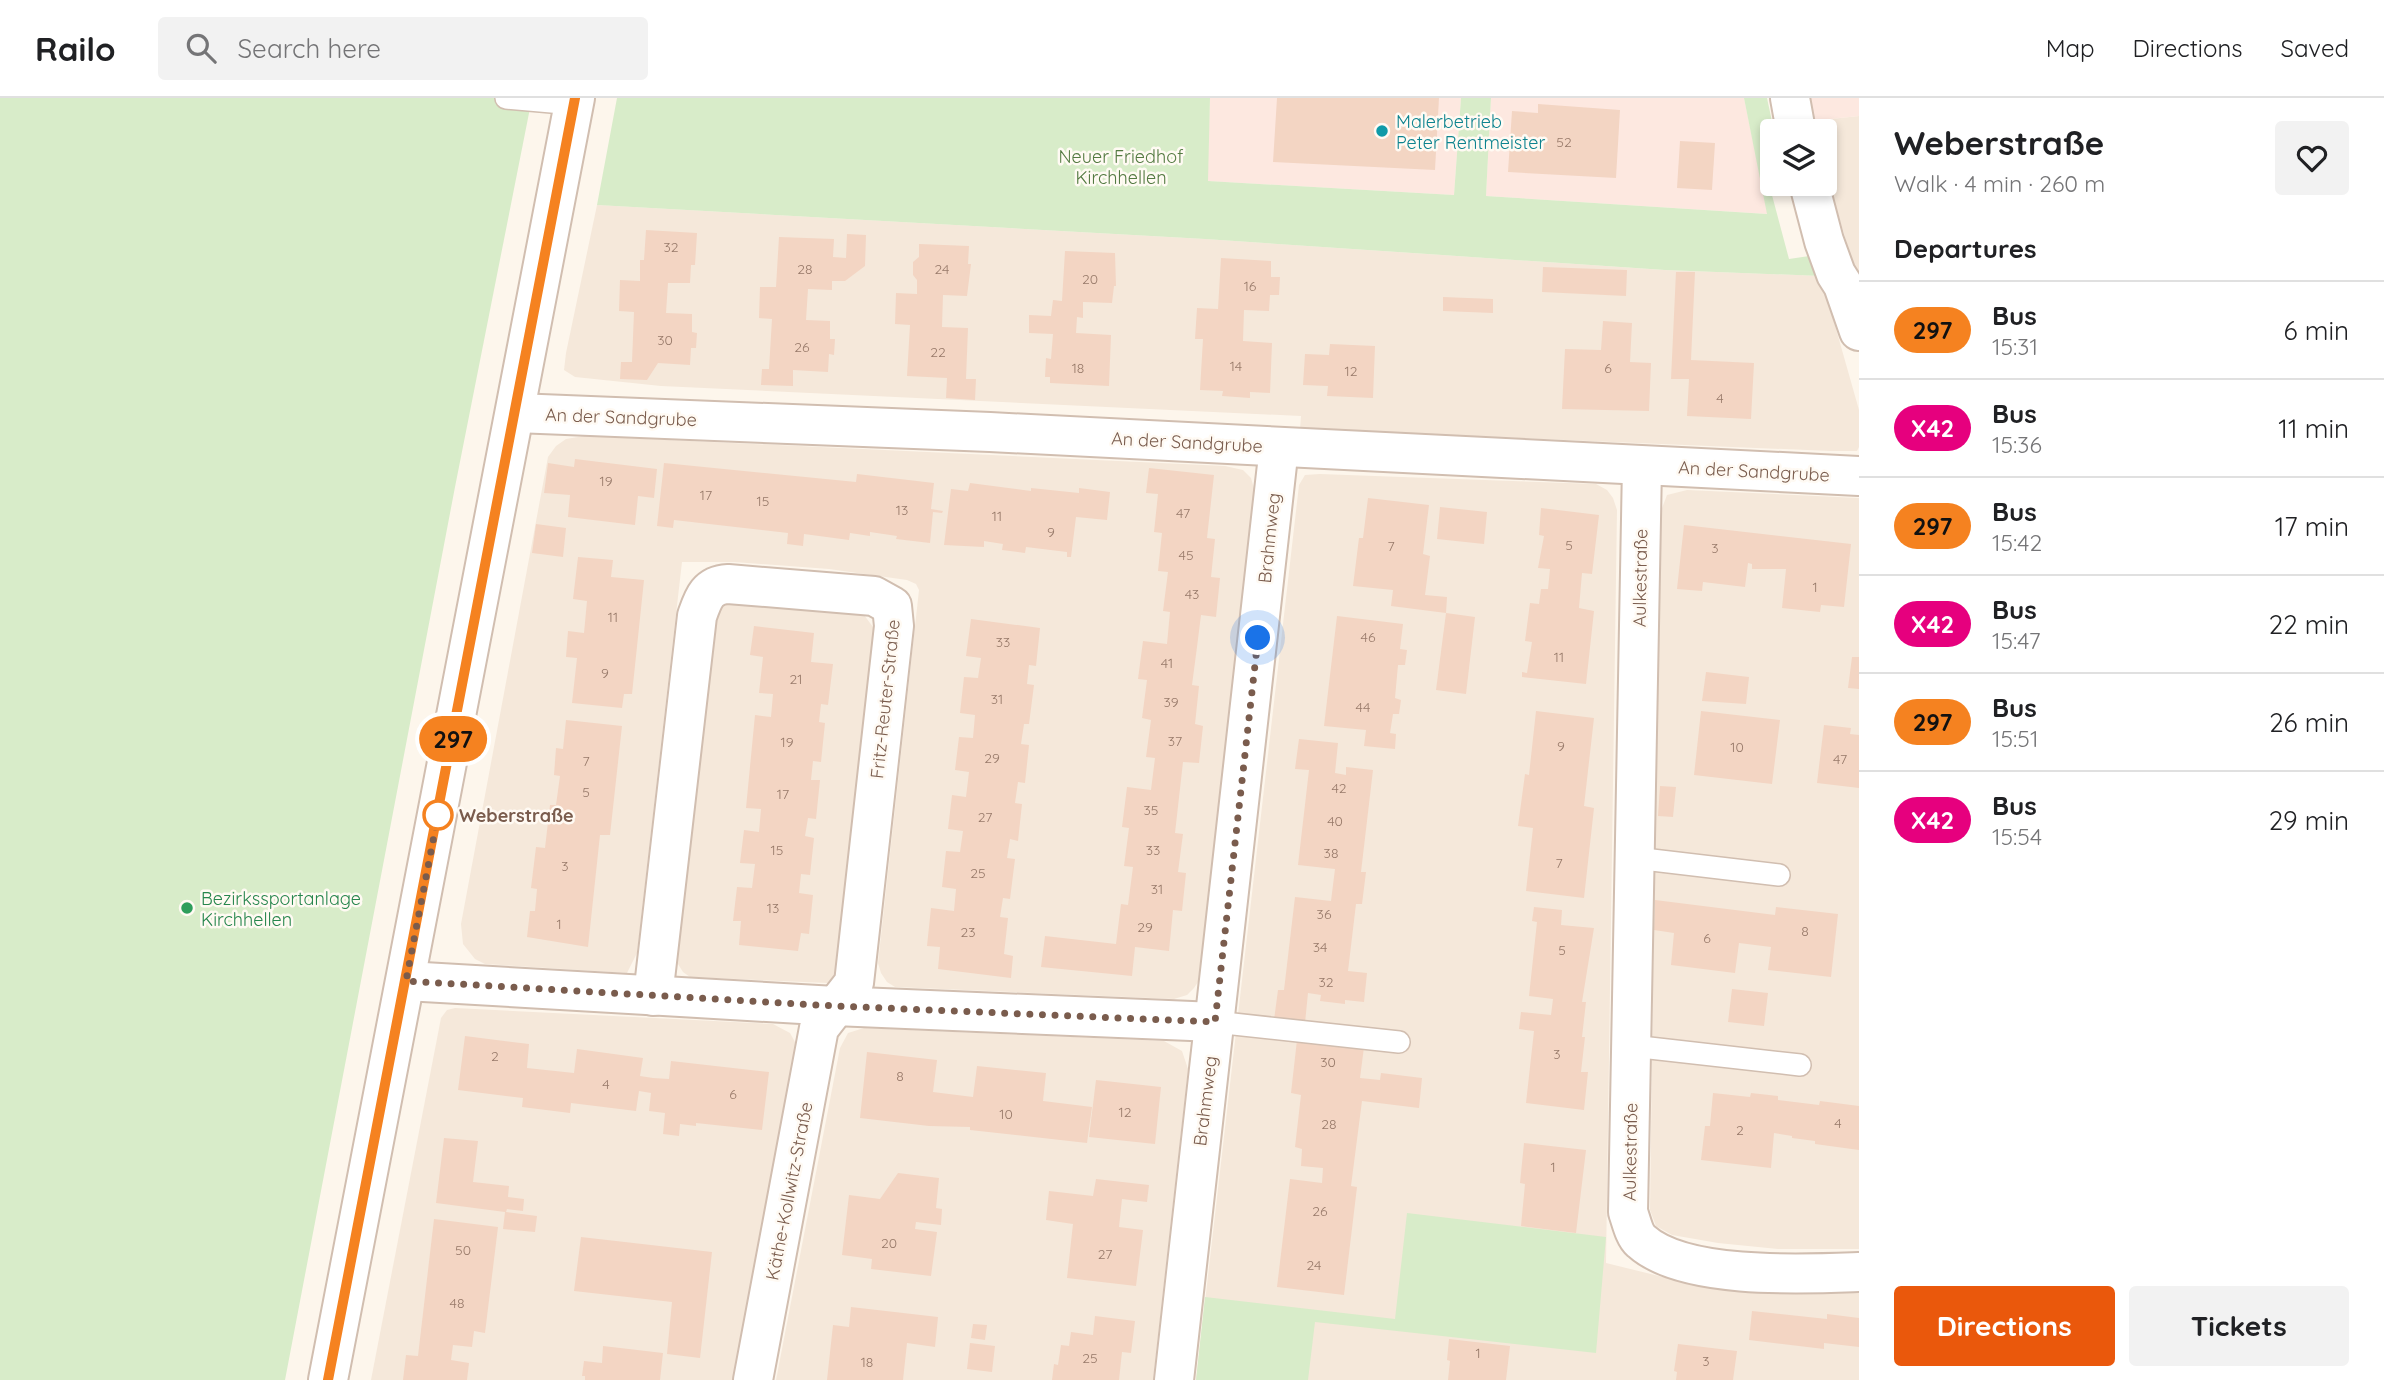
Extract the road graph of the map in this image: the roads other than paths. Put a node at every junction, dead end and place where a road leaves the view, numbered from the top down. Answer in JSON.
{"nodes":[{"id":1,"x":506,"y":98,"type":"edge"},
{"id":2,"x":1790,"y":98,"type":"edge"},
{"id":3,"x":575,"y":101,"type":"edge"},
{"id":4,"x":1794,"y":119,"type":"edge"},
{"id":5,"x":1812,"y":196,"type":"edge"},
{"id":6,"x":1859,"y":331,"type":"edge"},
{"id":7,"x":516,"y":413,"type":"junction"},
{"id":8,"x":1279,"y":446,"type":"junction"},
{"id":9,"x":1642,"y":466,"type":"junction"},
{"id":10,"x":1859,"y":476,"type":"edge"},
{"id":11,"x":1635,"y":858,"type":"junction"},
{"id":12,"x":1779,"y":875,"type":"dead end"},
{"id":13,"x":406,"y":981,"type":"junction"},
{"id":14,"x":653,"y":996,"type":"junction"},
{"id":15,"x":835,"y":1006,"type":"junction"},
{"id":16,"x":1215,"y":1022,"type":"junction"},
{"id":17,"x":1399,"y":1042,"type":"dead end"},
{"id":18,"x":1632,"y":1046,"type":"junction"},
{"id":19,"x":1800,"y":1065,"type":"dead end"},
{"id":20,"x":1859,"y":1272,"type":"edge"},
{"id":21,"x":328,"y":1380,"type":"edge"},
{"id":22,"x":753,"y":1380,"type":"edge"},
{"id":23,"x":1174,"y":1380,"type":"edge"}],
"edges":[{"from":1,"to":3,"type":"lane"},
{"from":2,"to":4,"type":"street"},
{"from":3,"to":7,"type":"street"},
{"from":5,"to":6,"type":"street"},
{"from":7,"to":8,"type":"street","name":"An der Sandgrube"},
{"from":7,"to":13,"type":"street"},
{"from":8,"to":9,"type":"street","name":"An der Sandgrube"},
{"from":8,"to":16,"type":"street","name":"Brahmweg"},
{"from":9,"to":10,"type":"street","name":"An der Sandgrube"},
{"from":9,"to":11,"type":"street","name":"Aulkestraße"},
{"from":11,"to":12,"type":"lane"},
{"from":11,"to":18,"type":"street","name":"Aulkestraße"},
{"from":13,"to":14,"type":"street"},
{"from":13,"to":21,"type":"street"},
{"from":14,"to":15,"type":"street"},
{"from":14,"to":15,"type":"street","name":"Fritz-Reuter-Straße"},
{"from":15,"to":16,"type":"street"},
{"from":15,"to":22,"type":"street","name":"Käthe-Kollwitz-Straße"},
{"from":16,"to":17,"type":"lane"},
{"from":16,"to":23,"type":"street","name":"Brahmweg"},
{"from":18,"to":19,"type":"lane"},
{"from":18,"to":20,"type":"street","name":"Aulkestraße"}]}
